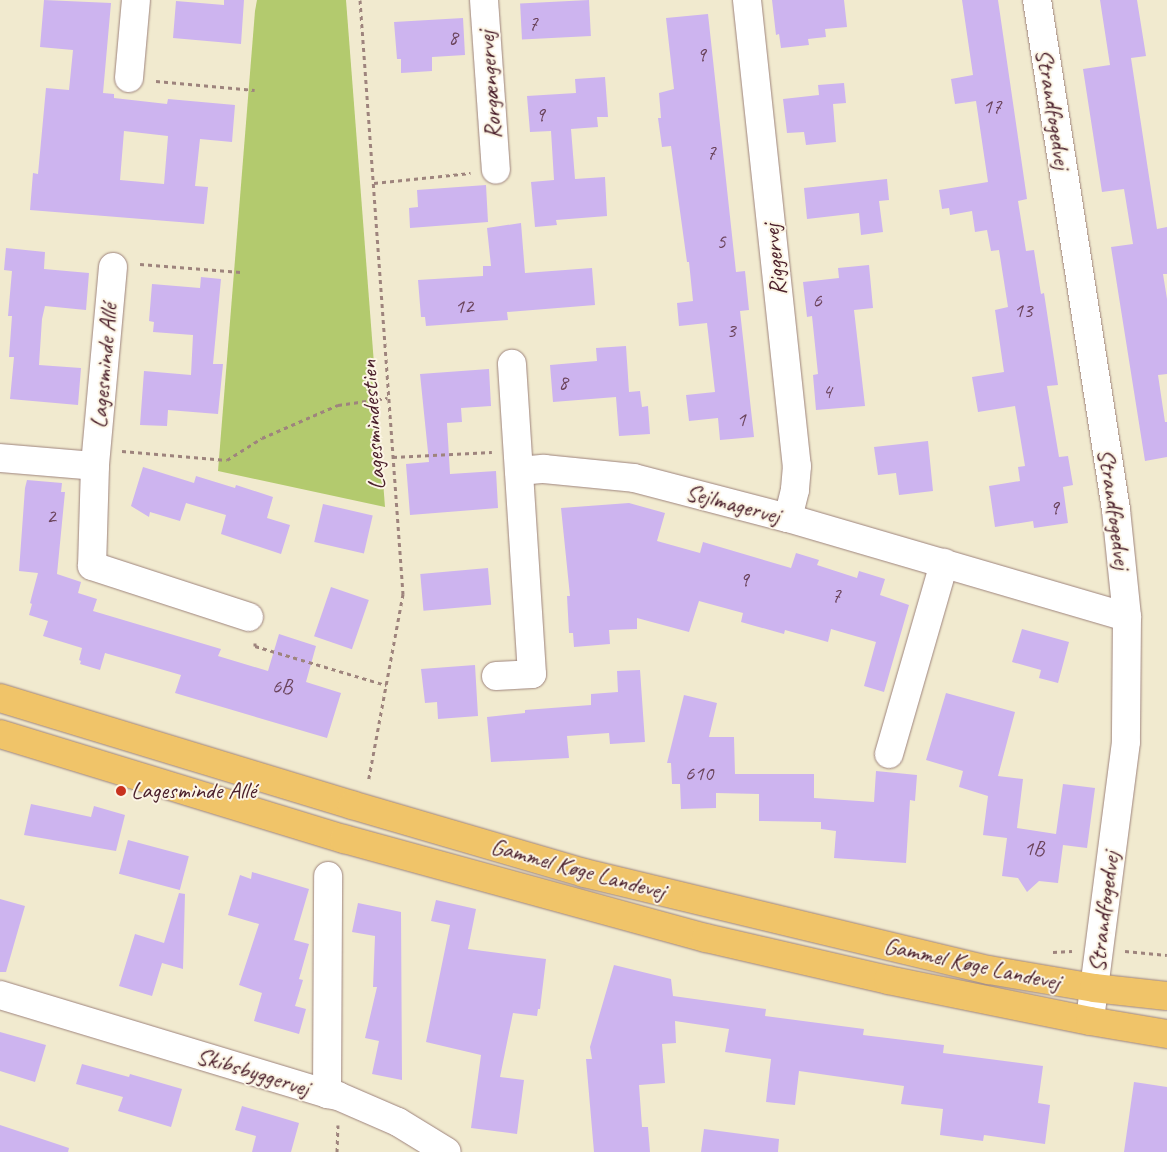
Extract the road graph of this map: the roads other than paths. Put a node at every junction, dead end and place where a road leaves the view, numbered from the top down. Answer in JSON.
{"nodes":[{"id":1,"x":136,"y":0,"type":"edge"},
{"id":2,"x":484,"y":0,"type":"edge"},
{"id":3,"x":747,"y":0,"type":"edge"},
{"id":4,"x":1037,"y":0,"type":"edge"},
{"id":5,"x":129,"y":78,"type":"road end"},
{"id":6,"x":496,"y":170,"type":"road end"},
{"id":7,"x":113,"y":267,"type":"road end"},
{"id":8,"x":512,"y":364,"type":"dead end"},
{"id":9,"x":96,"y":457,"type":"junction"},
{"id":10,"x":0,"y":458,"type":"edge"},
{"id":11,"x":518,"y":461,"type":"junction"},
{"id":12,"x":788,"y":518,"type":"junction"},
{"id":13,"x":944,"y":563,"type":"junction"},
{"id":14,"x":1127,"y":616,"type":"junction"},
{"id":15,"x":249,"y":617,"type":"road end"},
{"id":16,"x":496,"y":676,"type":"dead end"},
{"id":17,"x":0,"y":698,"type":"edge"},
{"id":18,"x":0,"y":734,"type":"edge"},
{"id":19,"x":889,"y":754,"type":"dead end"},
{"id":20,"x":328,"y":876,"type":"dead end"},
{"id":21,"x":1094,"y":988,"type":"junction"},
{"id":22,"x":0,"y":995,"type":"edge"},
{"id":23,"x":1167,"y":996,"type":"edge"},
{"id":24,"x":1090,"y":1021,"type":"junction"},
{"id":25,"x":1167,"y":1034,"type":"edge"},
{"id":26,"x":327,"y":1094,"type":"junction"},
{"id":27,"x":447,"y":1152,"type":"edge"}],
"edges":[{"from":1,"to":5,"type":"street"},
{"from":2,"to":6,"type":"street","name":"Rorgængervej"},
{"from":3,"to":12,"type":"street","name":"Riggervej"},
{"from":4,"to":14,"type":"street","name":"Strandfogedvej"},
{"from":7,"to":9,"type":"street","name":"Lagesminde Allé"},
{"from":8,"to":11,"type":"street"},
{"from":9,"to":10,"type":"street"},
{"from":9,"to":15,"type":"street","name":"Lagesminde Allé"},
{"from":11,"to":12,"type":"street","name":"Sejlmagervej"},
{"from":11,"to":16,"type":"street"},
{"from":12,"to":13,"type":"street","name":"Sejlmagervej"},
{"from":13,"to":14,"type":"street","name":"Sejlmagervej"},
{"from":13,"to":19,"type":"street"},
{"from":14,"to":21,"type":"street","name":"Strandfogedvej"},
{"from":17,"to":21,"type":"main road","name":"Gammel Køge Landevej"},
{"from":18,"to":24,"type":"main road","name":"Gammel Køge Landevej"},
{"from":20,"to":26,"type":"street","name":"Skibsbyggervej"},
{"from":21,"to":23,"type":"main road","name":"Gammel Køge Landevej"},
{"from":21,"to":24,"type":"street","name":"Strandfogedvej"},
{"from":22,"to":26,"type":"street","name":"Skibsbyggervej"},
{"from":24,"to":25,"type":"main road","name":"Gammel Køge Landevej"},
{"from":26,"to":27,"type":"street"}]}
